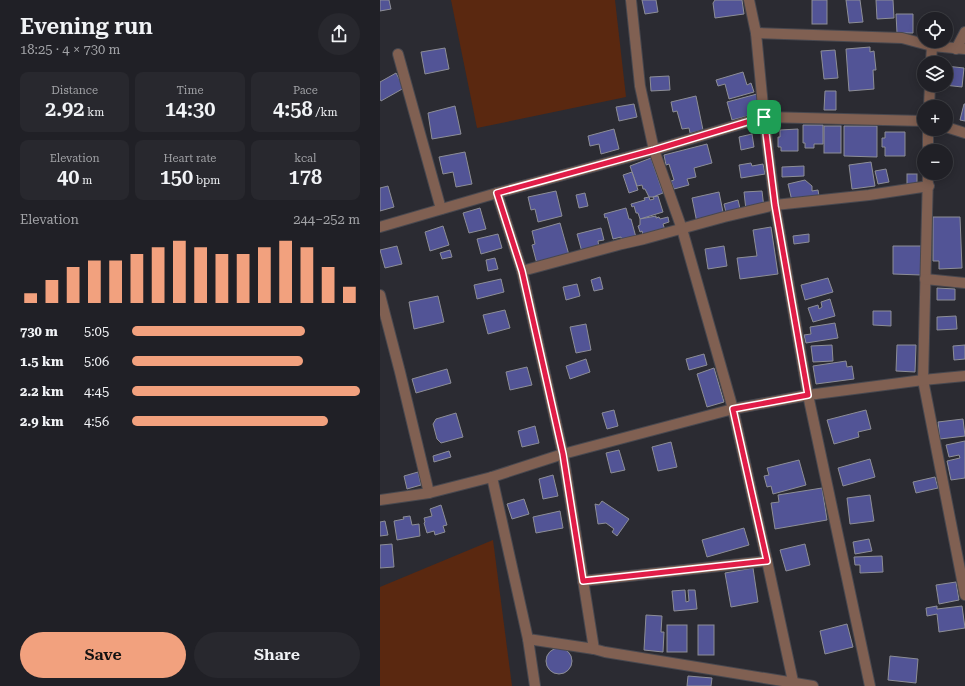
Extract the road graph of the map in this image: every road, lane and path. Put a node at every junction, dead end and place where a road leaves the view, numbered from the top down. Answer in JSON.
{"nodes":[{"id":1,"x":631,"y":0,"type":"edge"},
{"id":2,"x":749,"y":0,"type":"edge"},
{"id":3,"x":965,"y":32,"type":"edge"},
{"id":4,"x":756,"y":33,"type":"junction"},
{"id":5,"x":917,"y":42,"type":"edge"},
{"id":6,"x":960,"y":49,"type":"edge"},
{"id":7,"x":398,"y":54,"type":"dead end"},
{"id":8,"x":764,"y":117,"type":"junction"},
{"id":9,"x":917,"y":122,"type":"edge"},
{"id":10,"x":953,"y":129,"type":"edge"},
{"id":11,"x":965,"y":133,"type":"edge"},
{"id":12,"x":654,"y":150,"type":"junction"},
{"id":13,"x":928,"y":180,"type":"edge"},
{"id":14,"x":928,"y":186,"type":"junction"},
{"id":15,"x":497,"y":193,"type":"junction"},
{"id":16,"x":775,"y":205,"type":"junction"},
{"id":17,"x":441,"y":209,"type":"junction"},
{"id":18,"x":380,"y":227,"type":"edge"},
{"id":19,"x":682,"y":229,"type":"junction"},
{"id":20,"x":522,"y":271,"type":"junction"},
{"id":21,"x":925,"y":279,"type":"junction"},
{"id":22,"x":965,"y":283,"type":"edge"},
{"id":23,"x":380,"y":295,"type":"edge"},
{"id":24,"x":965,"y":376,"type":"edge"},
{"id":25,"x":923,"y":380,"type":"junction"},
{"id":26,"x":808,"y":395,"type":"junction"},
{"id":27,"x":733,"y":409,"type":"junction"},
{"id":28,"x":563,"y":454,"type":"junction"},
{"id":29,"x":492,"y":477,"type":"junction"},
{"id":30,"x":428,"y":493,"type":"junction"},
{"id":31,"x":380,"y":500,"type":"edge"},
{"id":32,"x":767,"y":561,"type":"junction"},
{"id":33,"x":583,"y":581,"type":"junction"},
{"id":34,"x":965,"y":595,"type":"edge"},
{"id":35,"x":528,"y":639,"type":"junction"},
{"id":36,"x":594,"y":649,"type":"junction"},
{"id":37,"x":794,"y":685,"type":"edge"},
{"id":38,"x":535,"y":686,"type":"edge"},
{"id":39,"x":813,"y":686,"type":"edge"},
{"id":40,"x":870,"y":686,"type":"edge"}],
"edges":[{"from":1,"to":12,"type":"street"},
{"from":2,"to":4,"type":"street"},
{"from":3,"to":6,"type":"street"},
{"from":4,"to":5,"type":"street"},
{"from":4,"to":8,"type":"street"},
{"from":7,"to":17,"type":"street"},
{"from":8,"to":9,"type":"street"},
{"from":8,"to":12,"type":"street"},
{"from":8,"to":16,"type":"street"},
{"from":10,"to":11,"type":"street"},
{"from":12,"to":15,"type":"street"},
{"from":12,"to":19,"type":"street"},
{"from":13,"to":14,"type":"street"},
{"from":14,"to":16,"type":"street"},
{"from":14,"to":21,"type":"street"},
{"from":15,"to":17,"type":"street"},
{"from":15,"to":20,"type":"street"},
{"from":16,"to":19,"type":"street"},
{"from":16,"to":26,"type":"street"},
{"from":17,"to":18,"type":"street"},
{"from":19,"to":20,"type":"street"},
{"from":19,"to":27,"type":"street"},
{"from":20,"to":28,"type":"street"},
{"from":21,"to":22,"type":"street"},
{"from":21,"to":25,"type":"street"},
{"from":23,"to":30,"type":"street"},
{"from":24,"to":25,"type":"street"},
{"from":25,"to":26,"type":"street"},
{"from":25,"to":34,"type":"street"},
{"from":26,"to":27,"type":"street"},
{"from":26,"to":40,"type":"street"},
{"from":27,"to":28,"type":"street"},
{"from":27,"to":32,"type":"street"},
{"from":28,"to":29,"type":"street"},
{"from":28,"to":33,"type":"street"},
{"from":29,"to":30,"type":"street"},
{"from":29,"to":35,"type":"street"},
{"from":30,"to":31,"type":"street"},
{"from":32,"to":33,"type":"street"},
{"from":32,"to":37,"type":"street"},
{"from":33,"to":36,"type":"street"},
{"from":35,"to":36,"type":"street"},
{"from":35,"to":38,"type":"street"},
{"from":36,"to":37,"type":"street"},
{"from":37,"to":39,"type":"street"}]}
